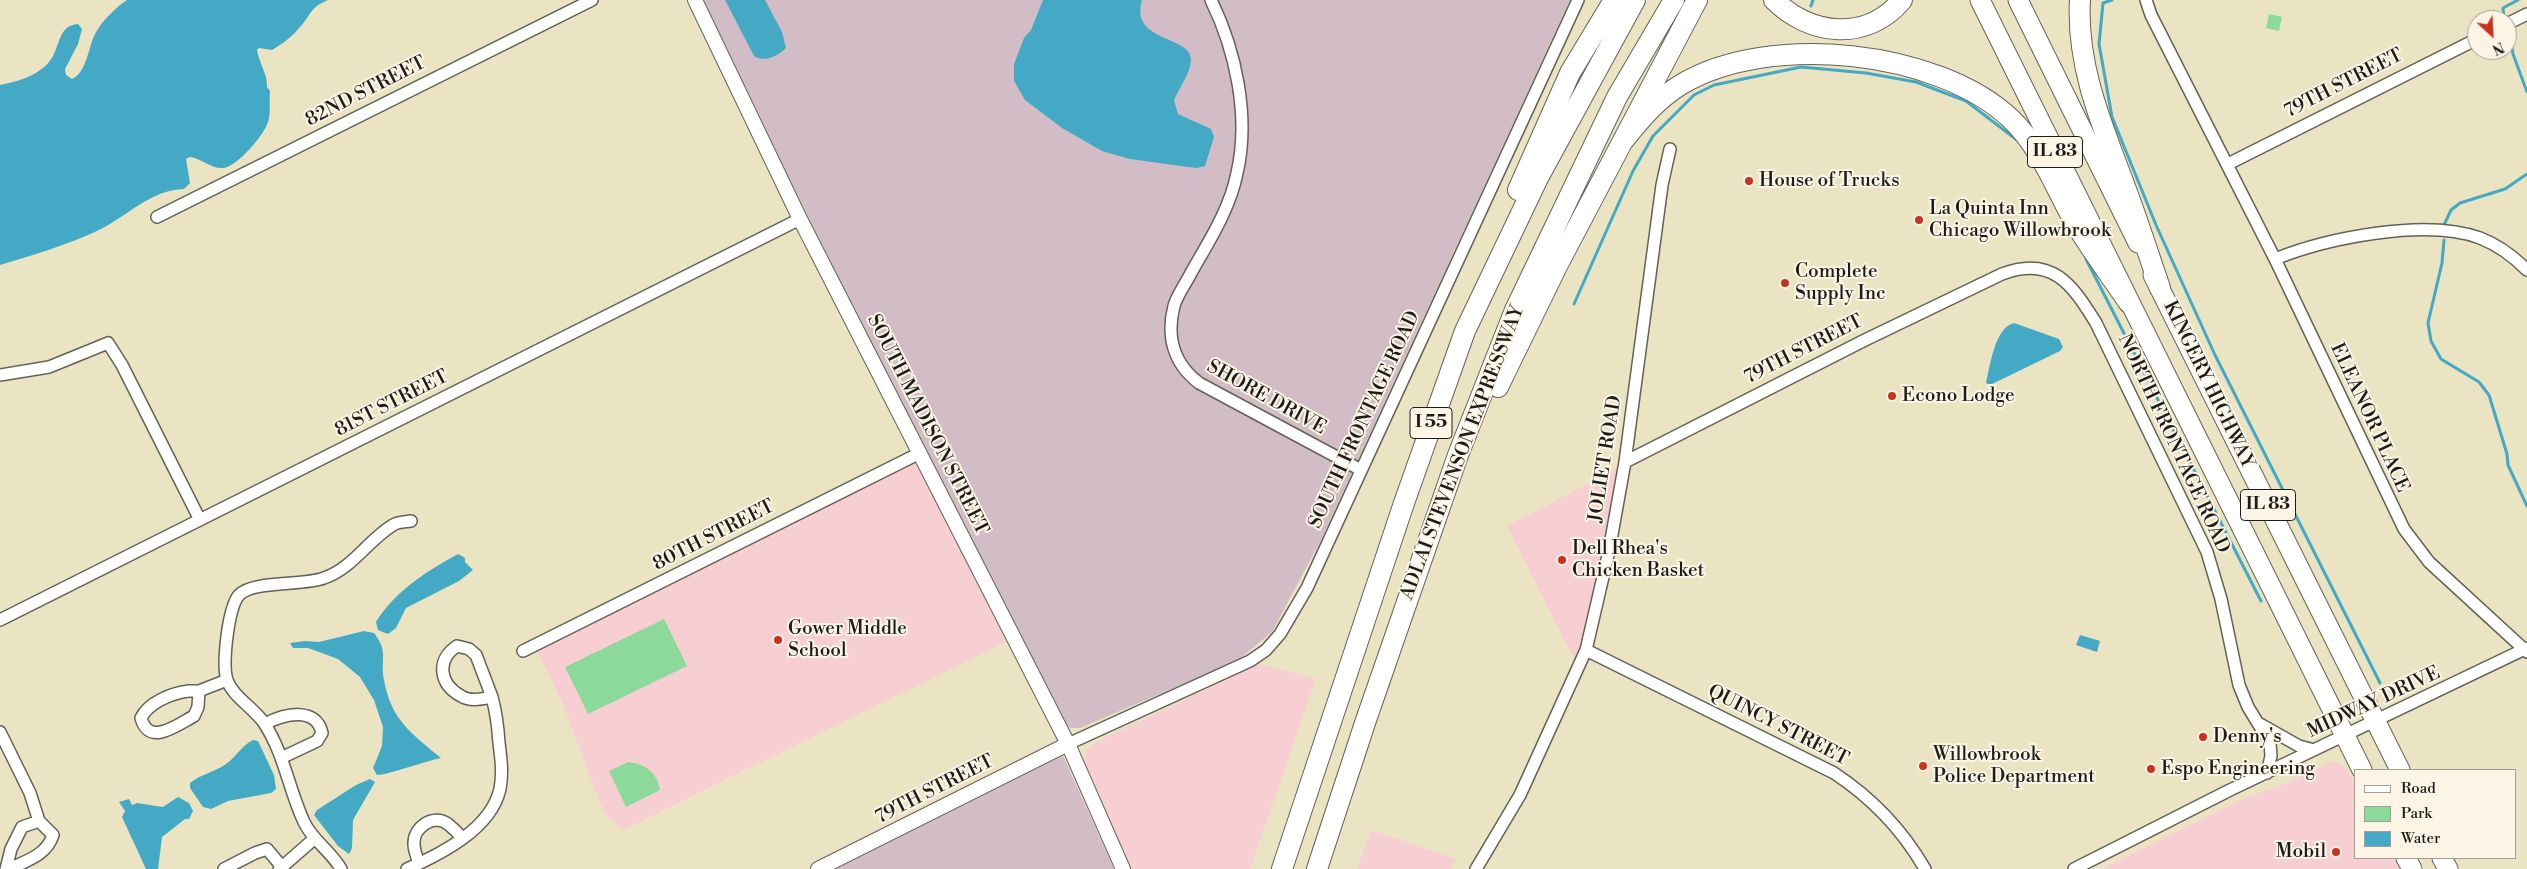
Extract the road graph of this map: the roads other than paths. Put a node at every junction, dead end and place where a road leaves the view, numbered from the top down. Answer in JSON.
{"nodes":[{"id":1,"x":592,"y":0,"type":"edge"},
{"id":2,"x":695,"y":0,"type":"edge"},
{"id":3,"x":1211,"y":0,"type":"edge"},
{"id":4,"x":1578,"y":0,"type":"edge"},
{"id":5,"x":1602,"y":0,"type":"edge"},
{"id":6,"x":1614,"y":0,"type":"edge"},
{"id":7,"x":1635,"y":0,"type":"edge"},
{"id":8,"x":1674,"y":0,"type":"edge"},
{"id":9,"x":1697,"y":0,"type":"edge"},
{"id":10,"x":1774,"y":0,"type":"edge"},
{"id":11,"x":1902,"y":0,"type":"edge"},
{"id":12,"x":1980,"y":0,"type":"edge"},
{"id":13,"x":2018,"y":0,"type":"edge"},
{"id":14,"x":2080,"y":0,"type":"edge"},
{"id":15,"x":2146,"y":0,"type":"edge"},
{"id":16,"x":2467,"y":44,"type":"edge"},
{"id":17,"x":1570,"y":73,"type":"junction"},
{"id":18,"x":1623,"y":141,"type":"junction"},
{"id":19,"x":1670,"y":149,"type":"dead end"},
{"id":20,"x":2228,"y":164,"type":"junction"},
{"id":21,"x":157,"y":217,"type":"dead end"},
{"id":22,"x":800,"y":219,"type":"junction"},
{"id":23,"x":2275,"y":259,"type":"junction"},
{"id":24,"x":2527,"y":270,"type":"edge"},
{"id":25,"x":2002,"y":274,"type":"joint"},
{"id":26,"x":2160,"y":288,"type":"junction"},
{"id":27,"x":2129,"y":304,"type":"junction"},
{"id":28,"x":1465,"y":331,"type":"junction"},
{"id":29,"x":0,"y":375,"type":"edge"},
{"id":30,"x":920,"y":453,"type":"junction"},
{"id":31,"x":1458,"y":455,"type":"junction"},
{"id":32,"x":1625,"y":462,"type":"junction"},
{"id":33,"x":1361,"y":470,"type":"junction"},
{"id":34,"x":200,"y":520,"type":"junction"},
{"id":35,"x":411,"y":521,"type":"dead end"},
{"id":36,"x":0,"y":620,"type":"edge"},
{"id":37,"x":1586,"y":650,"type":"junction"},
{"id":38,"x":2526,"y":650,"type":"edge"},
{"id":39,"x":523,"y":651,"type":"dead end"},
{"id":40,"x":227,"y":680,"type":"junction"},
{"id":41,"x":199,"y":691,"type":"junction"},
{"id":42,"x":492,"y":697,"type":"junction"},
{"id":43,"x":2375,"y":721,"type":"junction"},
{"id":44,"x":2258,"y":723,"type":"junction"},
{"id":45,"x":265,"y":724,"type":"junction"},
{"id":46,"x":0,"y":732,"type":"edge"},
{"id":47,"x":2345,"y":735,"type":"junction"},
{"id":48,"x":1068,"y":744,"type":"junction"},
{"id":49,"x":2314,"y":750,"type":"junction"},
{"id":50,"x":281,"y":758,"type":"junction"},
{"id":51,"x":2362,"y":769,"type":"edge"},
{"id":52,"x":2399,"y":769,"type":"edge"},
{"id":53,"x":2267,"y":773,"type":"junction"},
{"id":54,"x":39,"y":821,"type":"junction"},
{"id":55,"x":315,"y":838,"type":"junction"},
{"id":56,"x":462,"y":838,"type":"junction"},
{"id":57,"x":419,"y":864,"type":"junction"},
{"id":58,"x":281,"y":868,"type":"edge"},
{"id":59,"x":8,"y":869,"type":"edge"},
{"id":60,"x":224,"y":869,"type":"edge"},
{"id":61,"x":341,"y":869,"type":"edge"},
{"id":62,"x":407,"y":869,"type":"edge"},
{"id":63,"x":818,"y":869,"type":"edge"},
{"id":64,"x":1123,"y":869,"type":"edge"},
{"id":65,"x":1282,"y":869,"type":"edge"},
{"id":66,"x":1317,"y":869,"type":"edge"},
{"id":67,"x":1476,"y":869,"type":"edge"},
{"id":68,"x":1925,"y":869,"type":"edge"},
{"id":69,"x":2074,"y":869,"type":"edge"}],
"edges":[{"from":1,"to":21,"type":"street","name":"82ND STREET"},
{"from":2,"to":22,"type":"street","name":"SOUTH MADISON STREET"},
{"from":3,"to":33,"type":"street","name":"SHORE DRIVE"},
{"from":4,"to":33,"type":"street","name":"SOUTH FRONTAGE ROAD"},
{"from":5,"to":17,"type":"highway"},
{"from":6,"to":17,"type":"highway"},
{"from":7,"to":28,"type":"highway","name":"ADLAI STEVENSON EXPRESSWAY","number":"I 55"},
{"from":8,"to":31,"type":"highway","name":"ADLAI STEVENSON EXPRESSWAY","number":"I 55"},
{"from":9,"to":18,"type":"highway"},
{"from":10,"to":11,"type":"highway"},
{"from":12,"to":27,"type":"highway","name":"KINGERY HIGHWAY","number":"IL 83"},
{"from":13,"to":26,"type":"highway","name":"KINGERY HIGHWAY","number":"IL 83"},
{"from":14,"to":26,"type":"highway"},
{"from":15,"to":20,"type":"street"},
{"from":16,"to":20,"type":"street","name":"79TH STREET"},
{"from":17,"to":28,"type":"highway"},
{"from":18,"to":27,"type":"highway"},
{"from":18,"to":31,"type":"highway"},
{"from":19,"to":32,"type":"street","name":"JOLIET ROAD"},
{"from":20,"to":23,"type":"street","name":"ELEANOR PLACE"},
{"from":22,"to":30,"type":"street","name":"SOUTH MADISON STREET"},
{"from":22,"to":34,"type":"street","name":"81ST STREET"},
{"from":23,"to":24,"type":"street"},
{"from":23,"to":38,"type":"street","name":"ELEANOR PLACE"},
{"from":25,"to":32,"type":"street","name":"79TH STREET"},
{"from":25,"to":44,"type":"street","name":"NORTH FRONTAGE ROAD"},
{"from":26,"to":43,"type":"highway","name":"KINGERY HIGHWAY","number":"IL 83"},
{"from":27,"to":47,"type":"highway","name":"KINGERY HIGHWAY","number":"IL 83"},
{"from":28,"to":65,"type":"highway","name":"ADLAI STEVENSON EXPRESSWAY","number":"I 55"},
{"from":29,"to":34,"type":"street"},
{"from":30,"to":39,"type":"street","name":"80TH STREET"},
{"from":30,"to":48,"type":"street","name":"SOUTH MADISON STREET"},
{"from":31,"to":66,"type":"highway","name":"ADLAI STEVENSON EXPRESSWAY","number":"I 55"},
{"from":32,"to":37,"type":"street","name":"JOLIET ROAD"},
{"from":33,"to":48,"type":"street","name":"SOUTH FRONTAGE ROAD"},
{"from":34,"to":36,"type":"street","name":"81ST STREET"},
{"from":35,"to":40,"type":"street"},
{"from":37,"to":67,"type":"street","name":"JOLIET ROAD"},
{"from":37,"to":68,"type":"street","name":"QUINCY STREET"},
{"from":38,"to":43,"type":"street","name":"MIDWAY DRIVE"},
{"from":40,"to":41,"type":"street"},
{"from":40,"to":45,"type":"street"},
{"from":41,"to":41,"type":"street"},
{"from":42,"to":42,"type":"street"},
{"from":42,"to":56,"type":"street"},
{"from":43,"to":47,"type":"street","name":"MIDWAY DRIVE"},
{"from":43,"to":52,"type":"highway","name":"KINGERY HIGHWAY","number":"IL 83"},
{"from":44,"to":49,"type":"street"},
{"from":44,"to":53,"type":"street","name":"NORTH FRONTAGE ROAD"},
{"from":45,"to":50,"type":"street"},
{"from":45,"to":50,"type":"street"},
{"from":46,"to":54,"type":"street"},
{"from":47,"to":49,"type":"street","name":"MIDWAY DRIVE"},
{"from":47,"to":51,"type":"highway","name":"KINGERY HIGHWAY","number":"IL 83"},
{"from":48,"to":63,"type":"street","name":"79TH STREET"},
{"from":48,"to":64,"type":"street","name":"SOUTH MADISON STREET"},
{"from":49,"to":53,"type":"street","name":"MIDWAY DRIVE"},
{"from":50,"to":55,"type":"street"},
{"from":53,"to":69,"type":"street","name":"MIDWAY DRIVE"},
{"from":54,"to":59,"type":"street"},
{"from":54,"to":59,"type":"street"},
{"from":55,"to":58,"type":"street"},
{"from":55,"to":61,"type":"street"},
{"from":56,"to":57,"type":"street"},
{"from":56,"to":57,"type":"street"},
{"from":57,"to":62,"type":"street"},
{"from":58,"to":60,"type":"street"}]}
